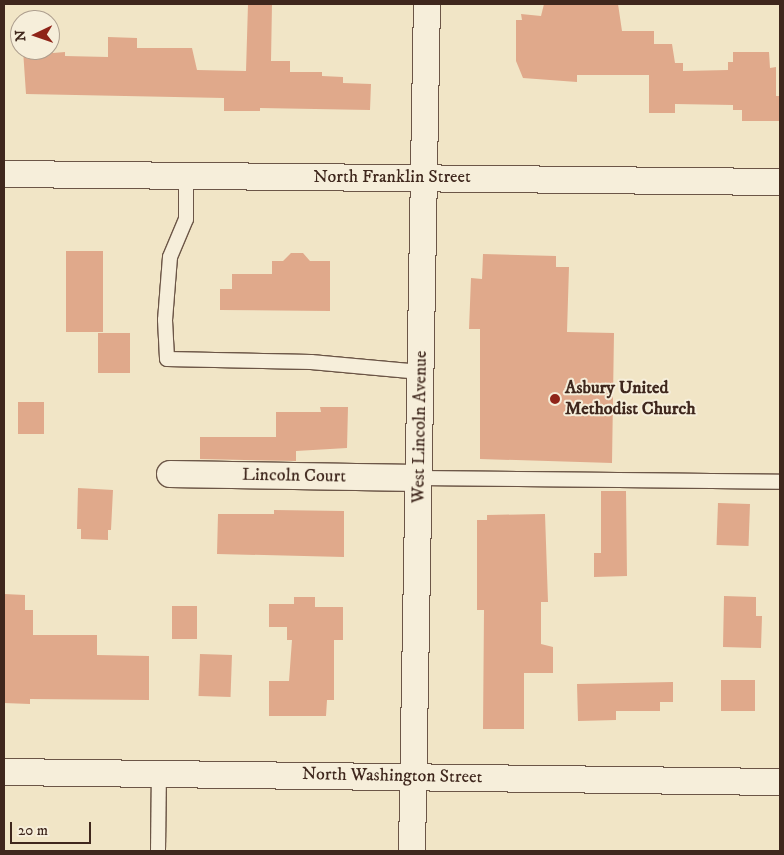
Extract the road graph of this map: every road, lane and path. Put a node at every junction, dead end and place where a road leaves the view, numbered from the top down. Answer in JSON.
{"nodes":[{"id":1,"x":427,"y":4,"type":"edge"},
{"id":2,"x":4,"y":174,"type":"edge"},
{"id":3,"x":186,"y":176,"type":"junction"},
{"id":4,"x":424,"y":178,"type":"junction"},
{"id":5,"x":780,"y":182,"type":"edge"},
{"id":6,"x":421,"y":372,"type":"junction"},
{"id":7,"x":170,"y":474,"type":"dead end"},
{"id":8,"x":418,"y":478,"type":"junction"},
{"id":9,"x":780,"y":482,"type":"edge"},
{"id":10,"x":4,"y":772,"type":"edge"},
{"id":11,"x":159,"y":774,"type":"junction"},
{"id":12,"x":414,"y":776,"type":"junction"},
{"id":13,"x":780,"y":782,"type":"edge"},
{"id":14,"x":158,"y":851,"type":"edge"},
{"id":15,"x":412,"y":851,"type":"edge"}],
"edges":[{"from":1,"to":4,"type":"street","name":"West Lincoln Avenue"},
{"from":2,"to":3,"type":"street","name":"North Franklin Street"},
{"from":3,"to":4,"type":"street","name":"North Franklin Street"},
{"from":3,"to":6,"type":"lane"},
{"from":4,"to":5,"type":"street","name":"North Franklin Street"},
{"from":4,"to":6,"type":"street","name":"West Lincoln Avenue"},
{"from":6,"to":8,"type":"street","name":"West Lincoln Avenue"},
{"from":7,"to":8,"type":"street","name":"Lincoln Court"},
{"from":8,"to":9,"type":"lane"},
{"from":8,"to":12,"type":"street","name":"West Lincoln Avenue"},
{"from":10,"to":11,"type":"street","name":"North Washington Street"},
{"from":11,"to":12,"type":"street","name":"North Washington Street"},
{"from":11,"to":14,"type":"lane"},
{"from":12,"to":13,"type":"street","name":"North Washington Street"},
{"from":12,"to":15,"type":"street","name":"West Lincoln Avenue"}]}
